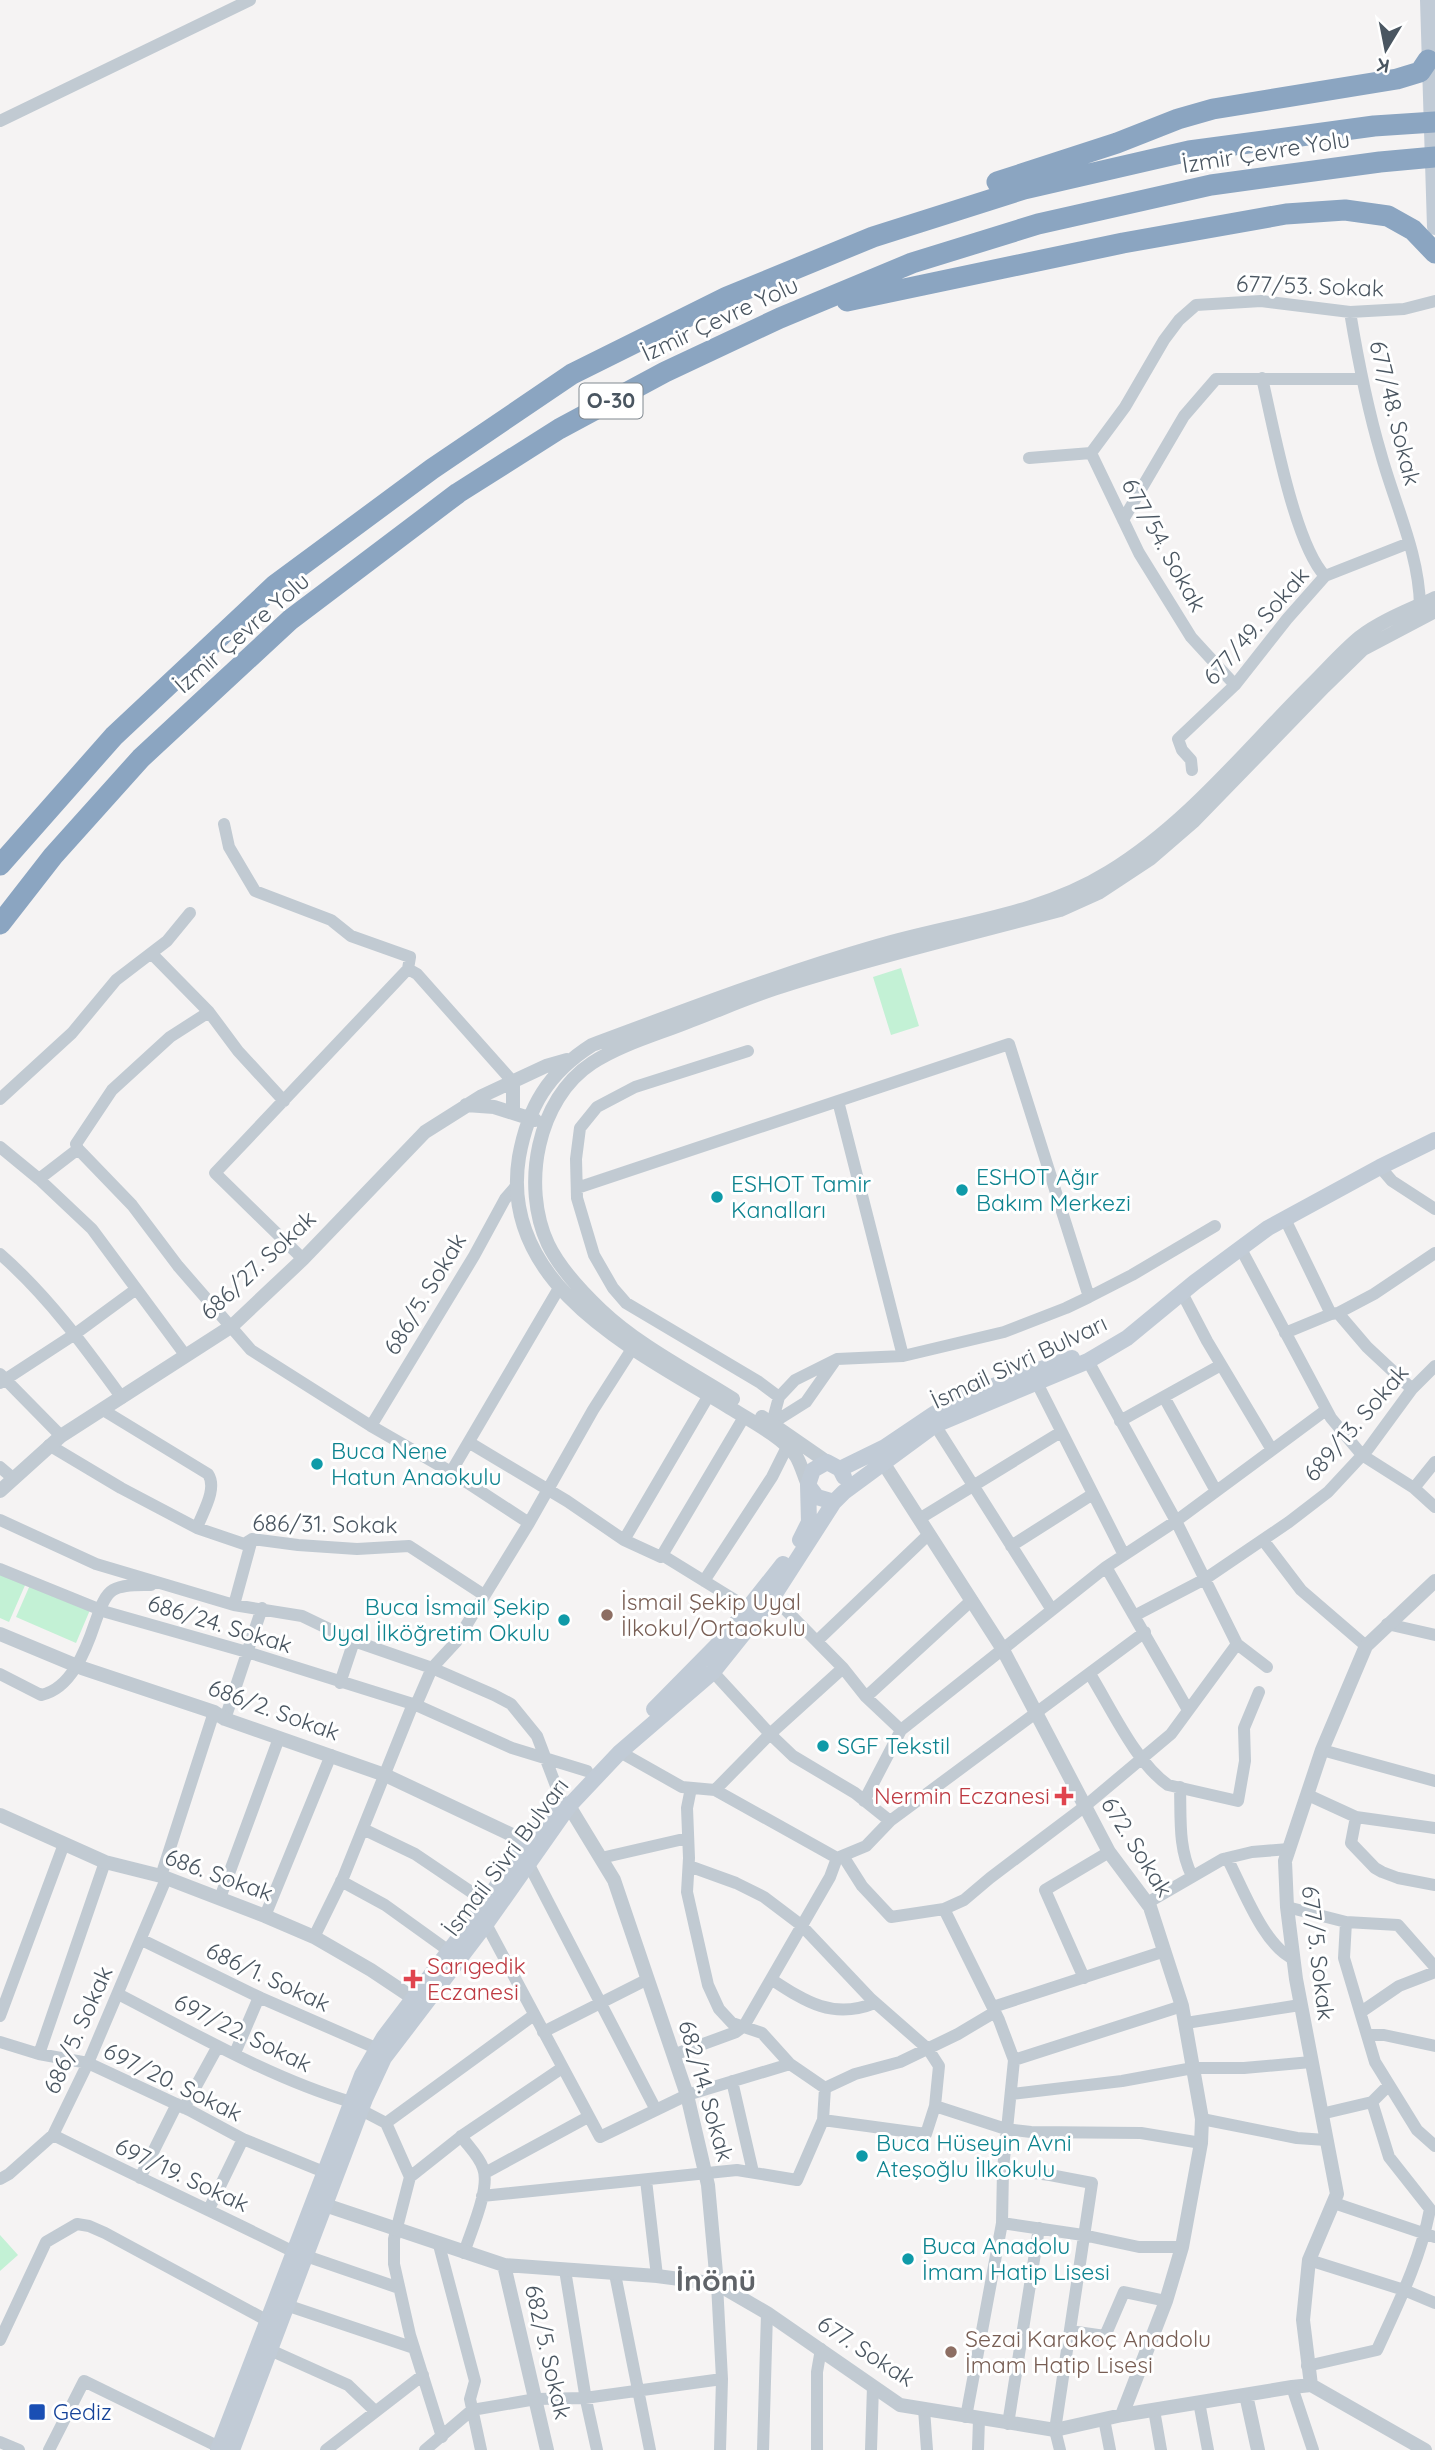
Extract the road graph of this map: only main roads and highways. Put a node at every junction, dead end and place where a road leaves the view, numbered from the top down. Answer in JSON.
{"nodes":[{"id":1,"x":1428,"y":0,"type":"edge"},
{"id":2,"x":1428,"y":60,"type":"junction"},
{"id":3,"x":1435,"y":122,"type":"edge"},
{"id":4,"x":1435,"y":157,"type":"edge"},
{"id":5,"x":1435,"y":227,"type":"edge"},
{"id":6,"x":1435,"y":253,"type":"edge"},
{"id":7,"x":780,"y":318,"type":"junction"},
{"id":8,"x":572,"y":374,"type":"junction"},
{"id":9,"x":0,"y":865,"type":"edge"},
{"id":10,"x":0,"y":924,"type":"edge"},
{"id":11,"x":1435,"y":1140,"type":"edge"},
{"id":12,"x":1127,"y":1338,"type":"junction"},
{"id":13,"x":833,"y":1466,"type":"junction"},
{"id":14,"x":808,"y":1485,"type":"junction"},
{"id":15,"x":839,"y":1497,"type":"junction"},
{"id":16,"x":565,"y":1802,"type":"junction"},
{"id":17,"x":356,"y":2106,"type":"junction"},
{"id":18,"x":300,"y":2254,"type":"junction"},
{"id":19,"x":230,"y":2447,"type":"edge"}],
"edges":[{"from":1,"to":2,"type":"main road"},
{"from":2,"to":5,"type":"main road"},
{"from":2,"to":8,"type":"highway"},
{"from":3,"to":8,"type":"highway","name":"İzmir Çevre Yolu","number":"O-30"},
{"from":4,"to":7,"type":"highway","name":"İzmir Çevre Yolu","number":"O-30"},
{"from":6,"to":7,"type":"highway"},
{"from":7,"to":10,"type":"highway","name":"İzmir Çevre Yolu","number":"O-30"},
{"from":8,"to":9,"type":"highway","name":"İzmir Çevre Yolu","number":"O-30"},
{"from":11,"to":12,"type":"main road","name":"İsmail Sivri Bulvarı"},
{"from":12,"to":13,"type":"main road","name":"İsmail Sivri Bulvarı"},
{"from":12,"to":15,"type":"main road","name":"İsmail Sivri Bulvarı"},
{"from":13,"to":14,"type":"main road"},
{"from":13,"to":15,"type":"main road"},
{"from":14,"to":15,"type":"main road"},
{"from":14,"to":16,"type":"main road","name":"İsmail Sivri Bulvarı"},
{"from":15,"to":16,"type":"main road","name":"İsmail Sivri Bulvarı"},
{"from":16,"to":17,"type":"main road","name":"İsmail Sivri Bulvarı"},
{"from":16,"to":17,"type":"main road","name":"İsmail Sivri Bulvarı"},
{"from":17,"to":18,"type":"main road","name":"İsmail Sivri Bulvarı"},
{"from":17,"to":18,"type":"main road","name":"İsmail Sivri Bulvarı"},
{"from":18,"to":19,"type":"main road","name":"İsmail Sivri Bulvarı"},
{"from":18,"to":19,"type":"main road","name":"İsmail Sivri Bulvarı"}]}
